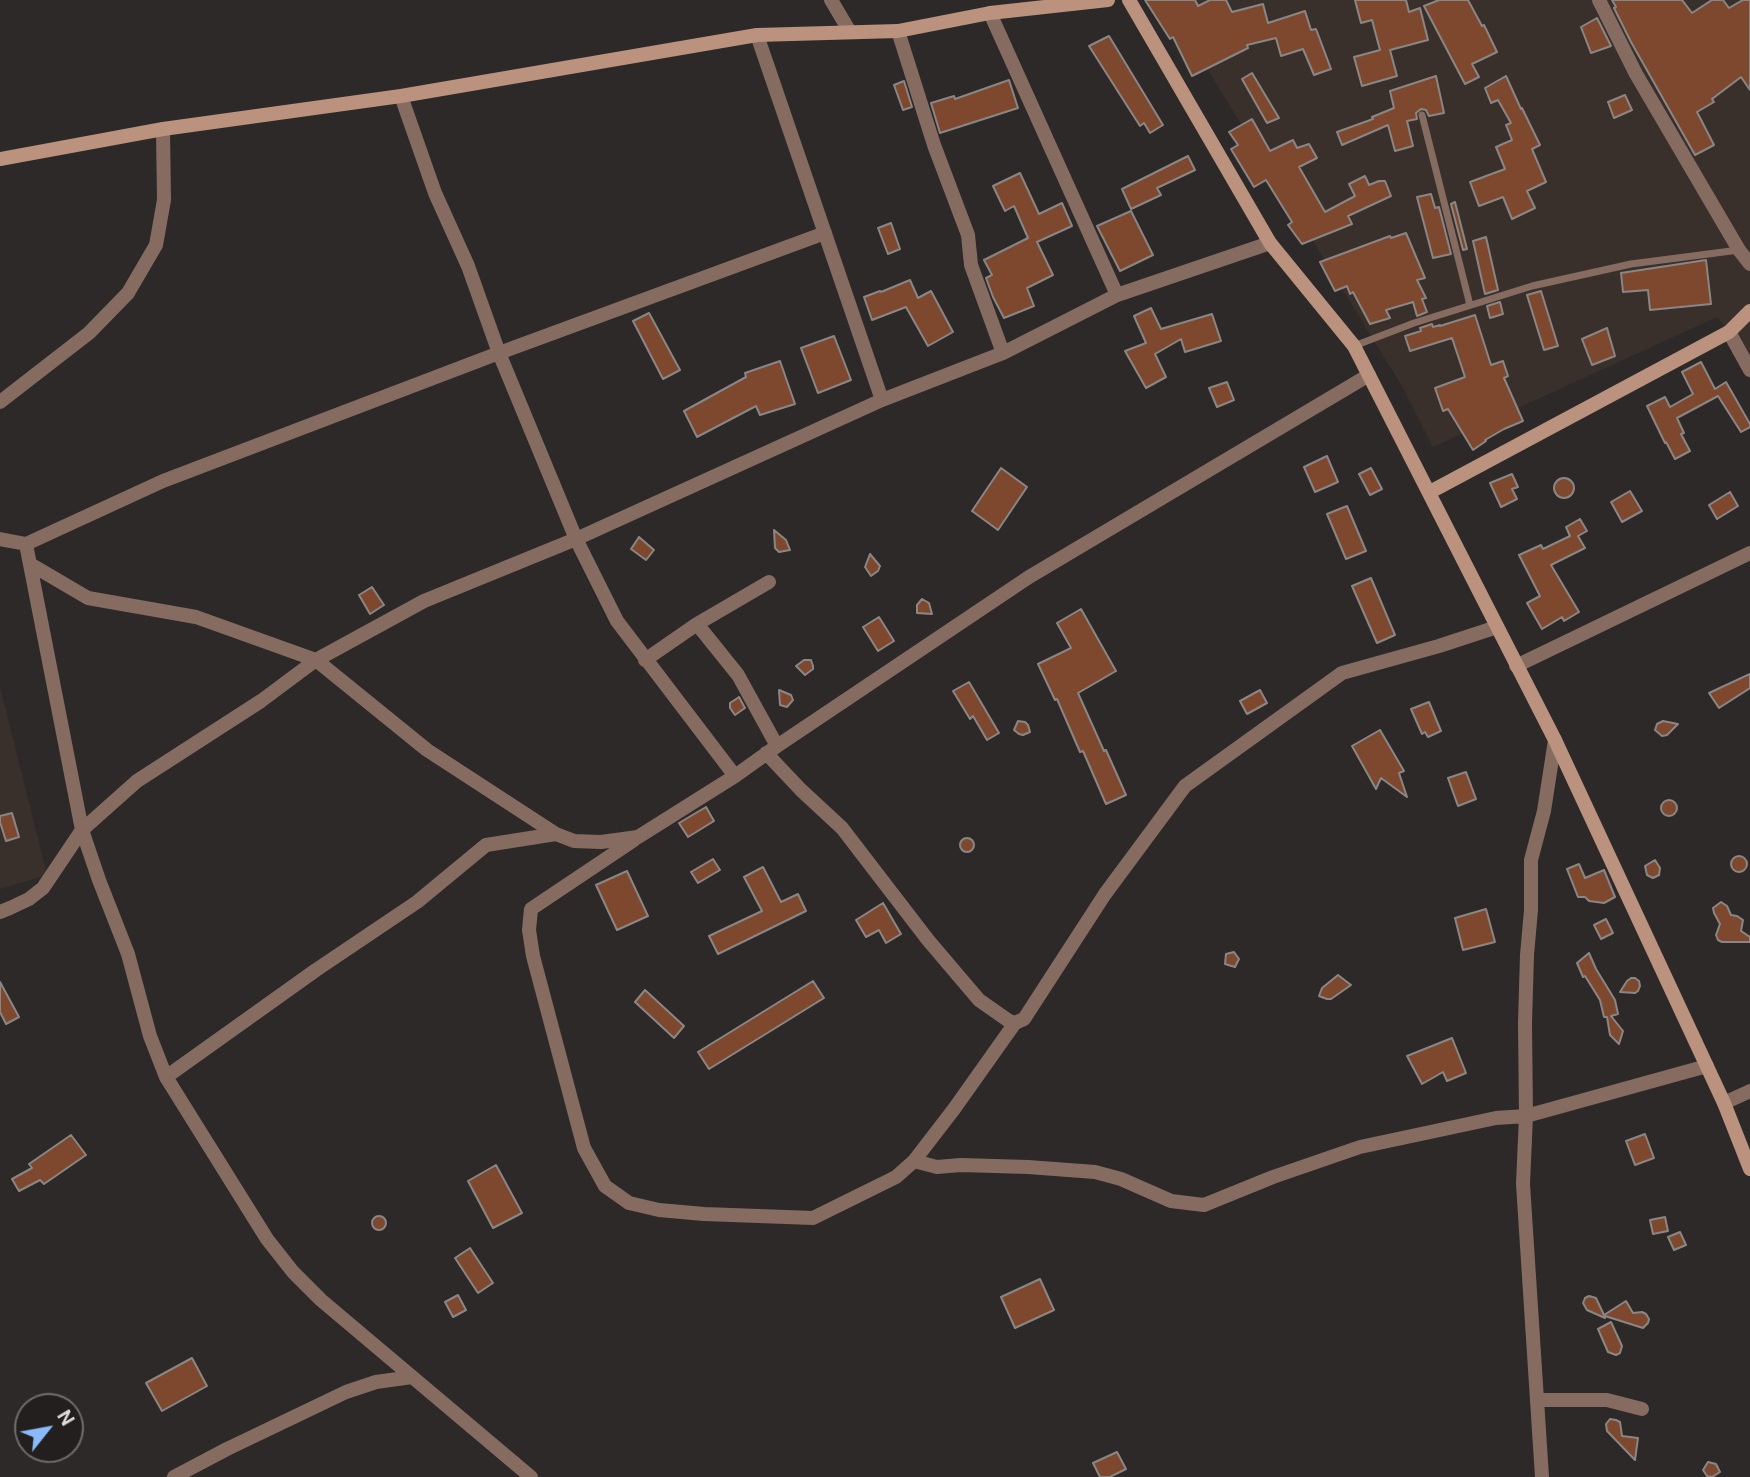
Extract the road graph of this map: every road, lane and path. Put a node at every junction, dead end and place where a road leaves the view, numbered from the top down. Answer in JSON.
{"nodes":[{"id":1,"x":831,"y":0,"type":"edge"},
{"id":2,"x":1108,"y":0,"type":"edge"},
{"id":3,"x":1129,"y":0,"type":"edge"},
{"id":4,"x":1599,"y":0,"type":"edge"},
{"id":5,"x":990,"y":13,"type":"junction"},
{"id":6,"x":898,"y":31,"type":"junction"},
{"id":7,"x":850,"y":32,"type":"junction"},
{"id":8,"x":757,"y":34,"type":"junction"},
{"id":9,"x":401,"y":96,"type":"junction"},
{"id":10,"x":1422,"y":116,"type":"dead end"},
{"id":11,"x":163,"y":129,"type":"junction"},
{"id":12,"x":0,"y":159,"type":"edge"},
{"id":13,"x":825,"y":233,"type":"junction"},
{"id":14,"x":1270,"y":243,"type":"junction"},
{"id":15,"x":1739,"y":250,"type":"junction"},
{"id":16,"x":1750,"y":264,"type":"edge"},
{"id":17,"x":1117,"y":295,"type":"junction"},
{"id":18,"x":1470,"y":305,"type":"junction"},
{"id":19,"x":1750,"y":311,"type":"edge"},
{"id":20,"x":1729,"y":332,"type":"junction"},
{"id":21,"x":1354,"y":346,"type":"junction"},
{"id":22,"x":499,"y":353,"type":"junction"},
{"id":23,"x":1003,"y":353,"type":"junction"},
{"id":24,"x":1750,"y":370,"type":"edge"},
{"id":25,"x":1369,"y":374,"type":"junction"},
{"id":26,"x":882,"y":400,"type":"junction"},
{"id":27,"x":0,"y":402,"type":"edge"},
{"id":28,"x":1430,"y":492,"type":"junction"},
{"id":29,"x":0,"y":539,"type":"edge"},
{"id":30,"x":576,"y":539,"type":"junction"},
{"id":31,"x":26,"y":544,"type":"junction"},
{"id":32,"x":1750,"y":554,"type":"edge"},
{"id":33,"x":30,"y":564,"type":"junction"},
{"id":34,"x":769,"y":582,"type":"dead end"},
{"id":35,"x":697,"y":624,"type":"junction"},
{"id":36,"x":1497,"y":627,"type":"junction"},
{"id":37,"x":316,"y":660,"type":"junction"},
{"id":38,"x":645,"y":660,"type":"junction"},
{"id":39,"x":1516,"y":666,"type":"junction"},
{"id":40,"x":1555,"y":740,"type":"junction"},
{"id":41,"x":771,"y":750,"type":"junction"},
{"id":42,"x":735,"y":776,"type":"junction"},
{"id":43,"x":82,"y":830,"type":"junction"},
{"id":44,"x":556,"y":834,"type":"junction"},
{"id":45,"x":638,"y":837,"type":"junction"},
{"id":46,"x":0,"y":912,"type":"edge"},
{"id":47,"x":1015,"y":1023,"type":"junction"},
{"id":48,"x":1707,"y":1066,"type":"junction"},
{"id":49,"x":166,"y":1077,"type":"junction"},
{"id":50,"x":1750,"y":1091,"type":"edge"},
{"id":51,"x":1724,"y":1103,"type":"junction"},
{"id":52,"x":1526,"y":1116,"type":"junction"},
{"id":53,"x":914,"y":1161,"type":"junction"},
{"id":54,"x":1750,"y":1169,"type":"edge"},
{"id":55,"x":412,"y":1377,"type":"junction"},
{"id":56,"x":1538,"y":1400,"type":"junction"},
{"id":57,"x":1642,"y":1409,"type":"dead end"},
{"id":58,"x":174,"y":1477,"type":"edge"},
{"id":59,"x":531,"y":1477,"type":"edge"},
{"id":60,"x":1542,"y":1477,"type":"edge"}],
"edges":[{"from":1,"to":7,"type":"street"},
{"from":2,"to":5,"type":"main road"},
{"from":3,"to":14,"type":"main road"},
{"from":4,"to":15,"type":"street"},
{"from":5,"to":6,"type":"main road"},
{"from":5,"to":17,"type":"street"},
{"from":6,"to":7,"type":"main road"},
{"from":6,"to":23,"type":"street"},
{"from":7,"to":8,"type":"main road"},
{"from":8,"to":9,"type":"main road"},
{"from":8,"to":13,"type":"street"},
{"from":9,"to":11,"type":"main road"},
{"from":9,"to":22,"type":"street"},
{"from":10,"to":18,"type":"lane"},
{"from":11,"to":12,"type":"main road"},
{"from":11,"to":27,"type":"street"},
{"from":13,"to":22,"type":"street"},
{"from":13,"to":26,"type":"street"},
{"from":14,"to":17,"type":"street"},
{"from":14,"to":21,"type":"main road"},
{"from":15,"to":16,"type":"street"},
{"from":15,"to":18,"type":"lane"},
{"from":17,"to":23,"type":"street"},
{"from":18,"to":21,"type":"lane"},
{"from":19,"to":20,"type":"main road"},
{"from":20,"to":24,"type":"street"},
{"from":20,"to":28,"type":"main road"},
{"from":21,"to":25,"type":"main road"},
{"from":22,"to":30,"type":"street"},
{"from":22,"to":31,"type":"street"},
{"from":23,"to":26,"type":"street"},
{"from":25,"to":28,"type":"main road"},
{"from":25,"to":41,"type":"street"},
{"from":26,"to":30,"type":"street"},
{"from":28,"to":36,"type":"main road"},
{"from":29,"to":31,"type":"street"},
{"from":30,"to":37,"type":"street"},
{"from":30,"to":38,"type":"street"},
{"from":31,"to":33,"type":"street"},
{"from":32,"to":39,"type":"street"},
{"from":33,"to":37,"type":"street"},
{"from":33,"to":43,"type":"street"},
{"from":34,"to":35,"type":"street"},
{"from":35,"to":38,"type":"street"},
{"from":35,"to":41,"type":"street"},
{"from":36,"to":39,"type":"main road"},
{"from":36,"to":47,"type":"street"},
{"from":37,"to":43,"type":"street"},
{"from":37,"to":44,"type":"street"},
{"from":38,"to":42,"type":"street"},
{"from":39,"to":40,"type":"main road"},
{"from":40,"to":48,"type":"main road"},
{"from":40,"to":52,"type":"street"},
{"from":41,"to":42,"type":"street"},
{"from":41,"to":47,"type":"street"},
{"from":42,"to":45,"type":"street"},
{"from":43,"to":46,"type":"street"},
{"from":43,"to":49,"type":"street"},
{"from":44,"to":45,"type":"street"},
{"from":44,"to":49,"type":"street"},
{"from":45,"to":53,"type":"street"},
{"from":47,"to":53,"type":"street"},
{"from":48,"to":51,"type":"main road"},
{"from":48,"to":52,"type":"street"},
{"from":49,"to":55,"type":"street"},
{"from":50,"to":51,"type":"street"},
{"from":51,"to":54,"type":"main road"},
{"from":52,"to":53,"type":"street"},
{"from":52,"to":56,"type":"street"},
{"from":55,"to":58,"type":"street"},
{"from":55,"to":59,"type":"street"},
{"from":56,"to":57,"type":"street"},
{"from":56,"to":60,"type":"street"}]}
